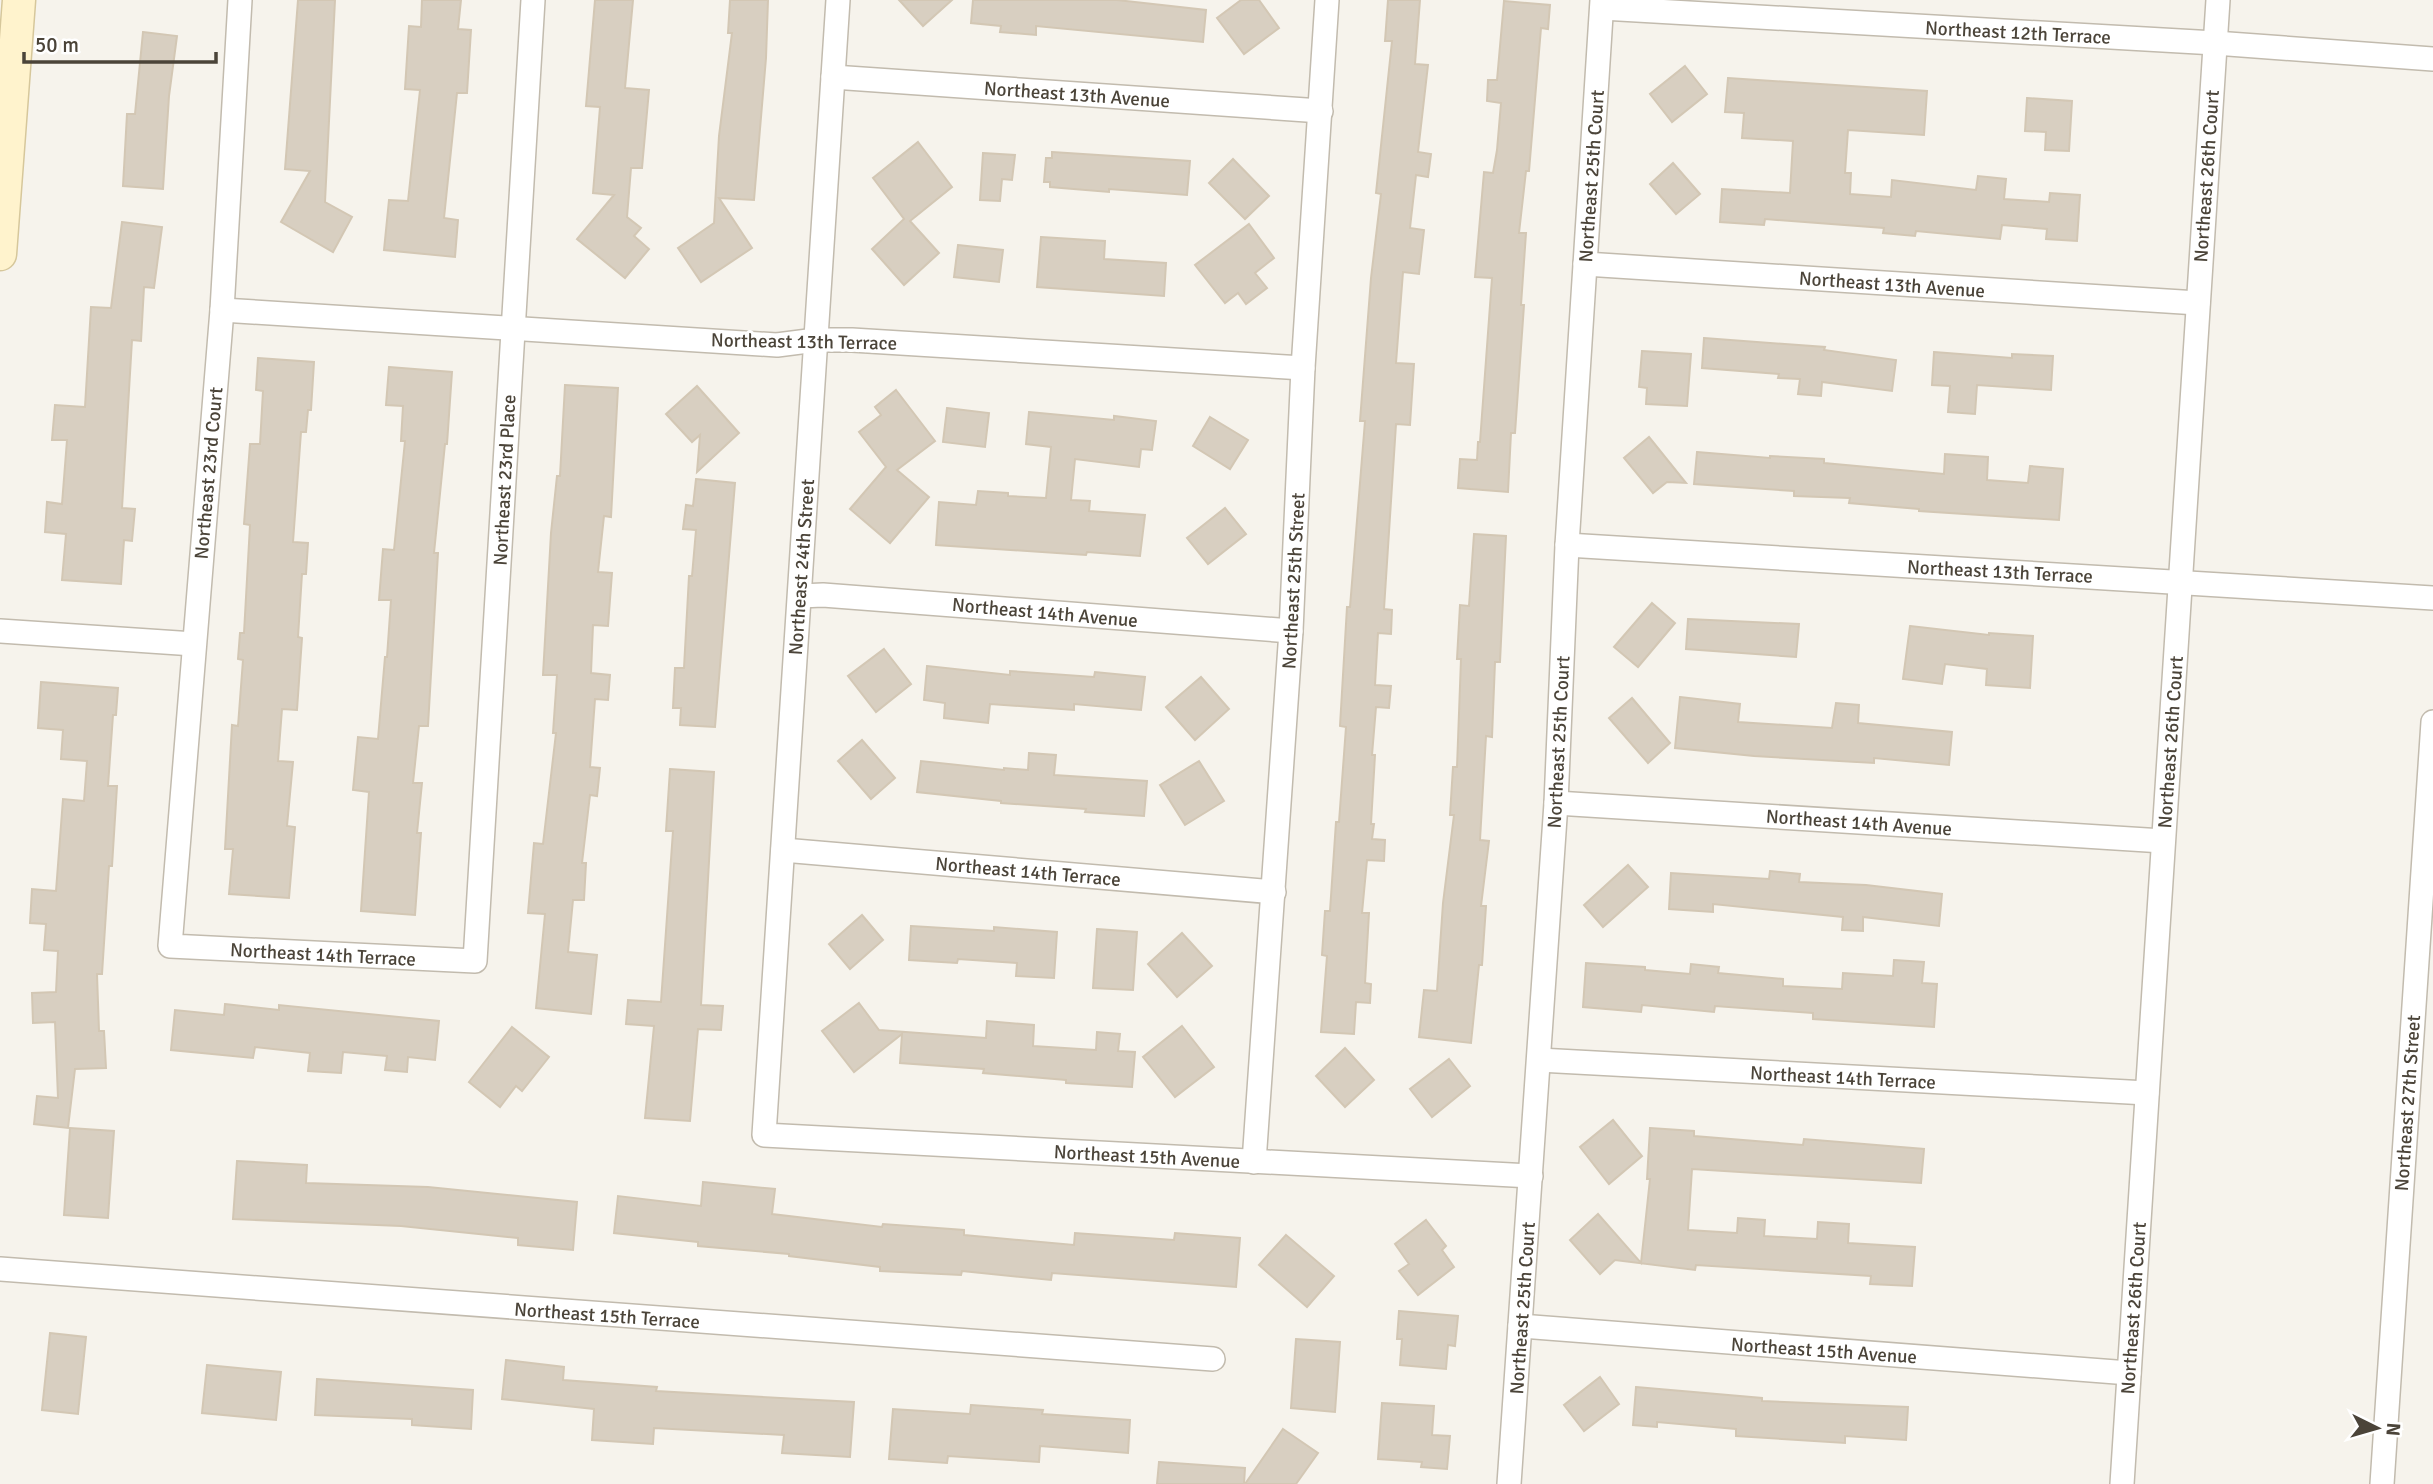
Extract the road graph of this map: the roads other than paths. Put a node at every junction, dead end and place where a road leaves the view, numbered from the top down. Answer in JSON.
{"nodes":[{"id":1,"x":19,"y":0,"type":"edge"},
{"id":2,"x":240,"y":0,"type":"edge"},
{"id":3,"x":533,"y":0,"type":"edge"},
{"id":4,"x":838,"y":0,"type":"edge"},
{"id":5,"x":1327,"y":0,"type":"edge"},
{"id":6,"x":2218,"y":0,"type":"edge"},
{"id":7,"x":1602,"y":4,"type":"edge"},
{"id":8,"x":2215,"y":43,"type":"junction"},
{"id":9,"x":2433,"y":60,"type":"edge"},
{"id":10,"x":833,"y":77,"type":"junction"},
{"id":11,"x":1321,"y":111,"type":"junction"},
{"id":12,"x":0,"y":254,"type":"edge"},
{"id":13,"x":1586,"y":264,"type":"junction"},
{"id":14,"x":2198,"y":303,"type":"junction"},
{"id":15,"x":222,"y":310,"type":"junction"},
{"id":16,"x":514,"y":328,"type":"junction"},
{"id":17,"x":816,"y":340,"type":"junction"},
{"id":18,"x":1303,"y":368,"type":"junction"},
{"id":19,"x":1567,"y":545,"type":"junction"},
{"id":20,"x":2180,"y":581,"type":"junction"},
{"id":21,"x":800,"y":596,"type":"junction"},
{"id":22,"x":2433,"y":598,"type":"edge"},
{"id":23,"x":0,"y":631,"type":"edge"},
{"id":24,"x":1291,"y":631,"type":"junction"},
{"id":25,"x":194,"y":644,"type":"junction"},
{"id":26,"x":2433,"y":722,"type":"edge"},
{"id":27,"x":1556,"y":803,"type":"junction"},
{"id":28,"x":2163,"y":841,"type":"junction"},
{"id":29,"x":783,"y":850,"type":"junction"},
{"id":30,"x":1274,"y":891,"type":"junction"},
{"id":31,"x":170,"y":946,"type":"joint"},
{"id":32,"x":475,"y":961,"type":"joint"},
{"id":33,"x":1539,"y":1060,"type":"junction"},
{"id":34,"x":2147,"y":1093,"type":"junction"},
{"id":35,"x":764,"y":1135,"type":"joint"},
{"id":36,"x":1254,"y":1162,"type":"junction"},
{"id":37,"x":1531,"y":1176,"type":"junction"},
{"id":38,"x":0,"y":1269,"type":"edge"},
{"id":39,"x":1520,"y":1326,"type":"junction"},
{"id":40,"x":1213,"y":1359,"type":"dead end"},
{"id":41,"x":2129,"y":1373,"type":"junction"},
{"id":42,"x":1509,"y":1484,"type":"edge"},
{"id":43,"x":2122,"y":1484,"type":"edge"},
{"id":44,"x":2382,"y":1484,"type":"edge"}],
"edges":[{"from":1,"to":12,"type":"main road"},
{"from":2,"to":15,"type":"street","name":"Northeast 23rd Court"},
{"from":3,"to":16,"type":"street","name":"Northeast 23rd Place"},
{"from":4,"to":10,"type":"street","name":"Northeast 24th Street"},
{"from":5,"to":11,"type":"street","name":"Northeast 25th Street"},
{"from":6,"to":8,"type":"street","name":"Northeast 26th Court"},
{"from":7,"to":8,"type":"street","name":"Northeast 12th Terrace"},
{"from":7,"to":13,"type":"street","name":"Northeast 25th Court"},
{"from":8,"to":9,"type":"street","name":"Northeast 12th Terrace"},
{"from":8,"to":14,"type":"street","name":"Northeast 26th Court"},
{"from":10,"to":11,"type":"street","name":"Northeast 13th Avenue"},
{"from":10,"to":17,"type":"street","name":"Northeast 24th Street"},
{"from":11,"to":18,"type":"street","name":"Northeast 25th Street"},
{"from":13,"to":14,"type":"street","name":"Northeast 13th Avenue"},
{"from":13,"to":19,"type":"street","name":"Northeast 25th Court"},
{"from":14,"to":20,"type":"street","name":"Northeast 26th Court"},
{"from":15,"to":16,"type":"street","name":"Northeast 13th Terrace"},
{"from":15,"to":25,"type":"street","name":"Northeast 23rd Court"},
{"from":16,"to":17,"type":"street","name":"Northeast 13th Terrace"},
{"from":16,"to":32,"type":"street","name":"Northeast 23rd Place"},
{"from":17,"to":18,"type":"street","name":"Northeast 13th Terrace"},
{"from":17,"to":21,"type":"street","name":"Northeast 24th Street"},
{"from":18,"to":24,"type":"street","name":"Northeast 25th Street"},
{"from":19,"to":20,"type":"street","name":"Northeast 13th Terrace"},
{"from":19,"to":27,"type":"street","name":"Northeast 25th Court"},
{"from":20,"to":22,"type":"street","name":"Northeast 13th Terrace"},
{"from":20,"to":28,"type":"street","name":"Northeast 26th Court"},
{"from":21,"to":24,"type":"street","name":"Northeast 14th Avenue"},
{"from":21,"to":29,"type":"street","name":"Northeast 24th Street"},
{"from":23,"to":25,"type":"street"},
{"from":24,"to":30,"type":"street","name":"Northeast 25th Street"},
{"from":25,"to":31,"type":"street","name":"Northeast 23rd Court"},
{"from":26,"to":44,"type":"street","name":"Northeast 27th Street"},
{"from":27,"to":28,"type":"street","name":"Northeast 14th Avenue"},
{"from":27,"to":33,"type":"street","name":"Northeast 25th Court"},
{"from":28,"to":34,"type":"street","name":"Northeast 26th Court"},
{"from":29,"to":30,"type":"street","name":"Northeast 14th Terrace"},
{"from":29,"to":35,"type":"street","name":"Northeast 24th Street"},
{"from":30,"to":36,"type":"street","name":"Northeast 25th Street"},
{"from":31,"to":32,"type":"street","name":"Northeast 14th Terrace"},
{"from":33,"to":34,"type":"street","name":"Northeast 14th Terrace"},
{"from":33,"to":37,"type":"street","name":"Northeast 25th Court"},
{"from":34,"to":41,"type":"street","name":"Northeast 26th Court"},
{"from":35,"to":36,"type":"street","name":"Northeast 15th Avenue"},
{"from":36,"to":37,"type":"street","name":"Northeast 15th Avenue"},
{"from":37,"to":39,"type":"street","name":"Northeast 25th Court"},
{"from":38,"to":40,"type":"street","name":"Northeast 15th Terrace"},
{"from":39,"to":41,"type":"street","name":"Northeast 15th Avenue"},
{"from":39,"to":42,"type":"street","name":"Northeast 25th Court"},
{"from":41,"to":43,"type":"street","name":"Northeast 26th Court"}]}
